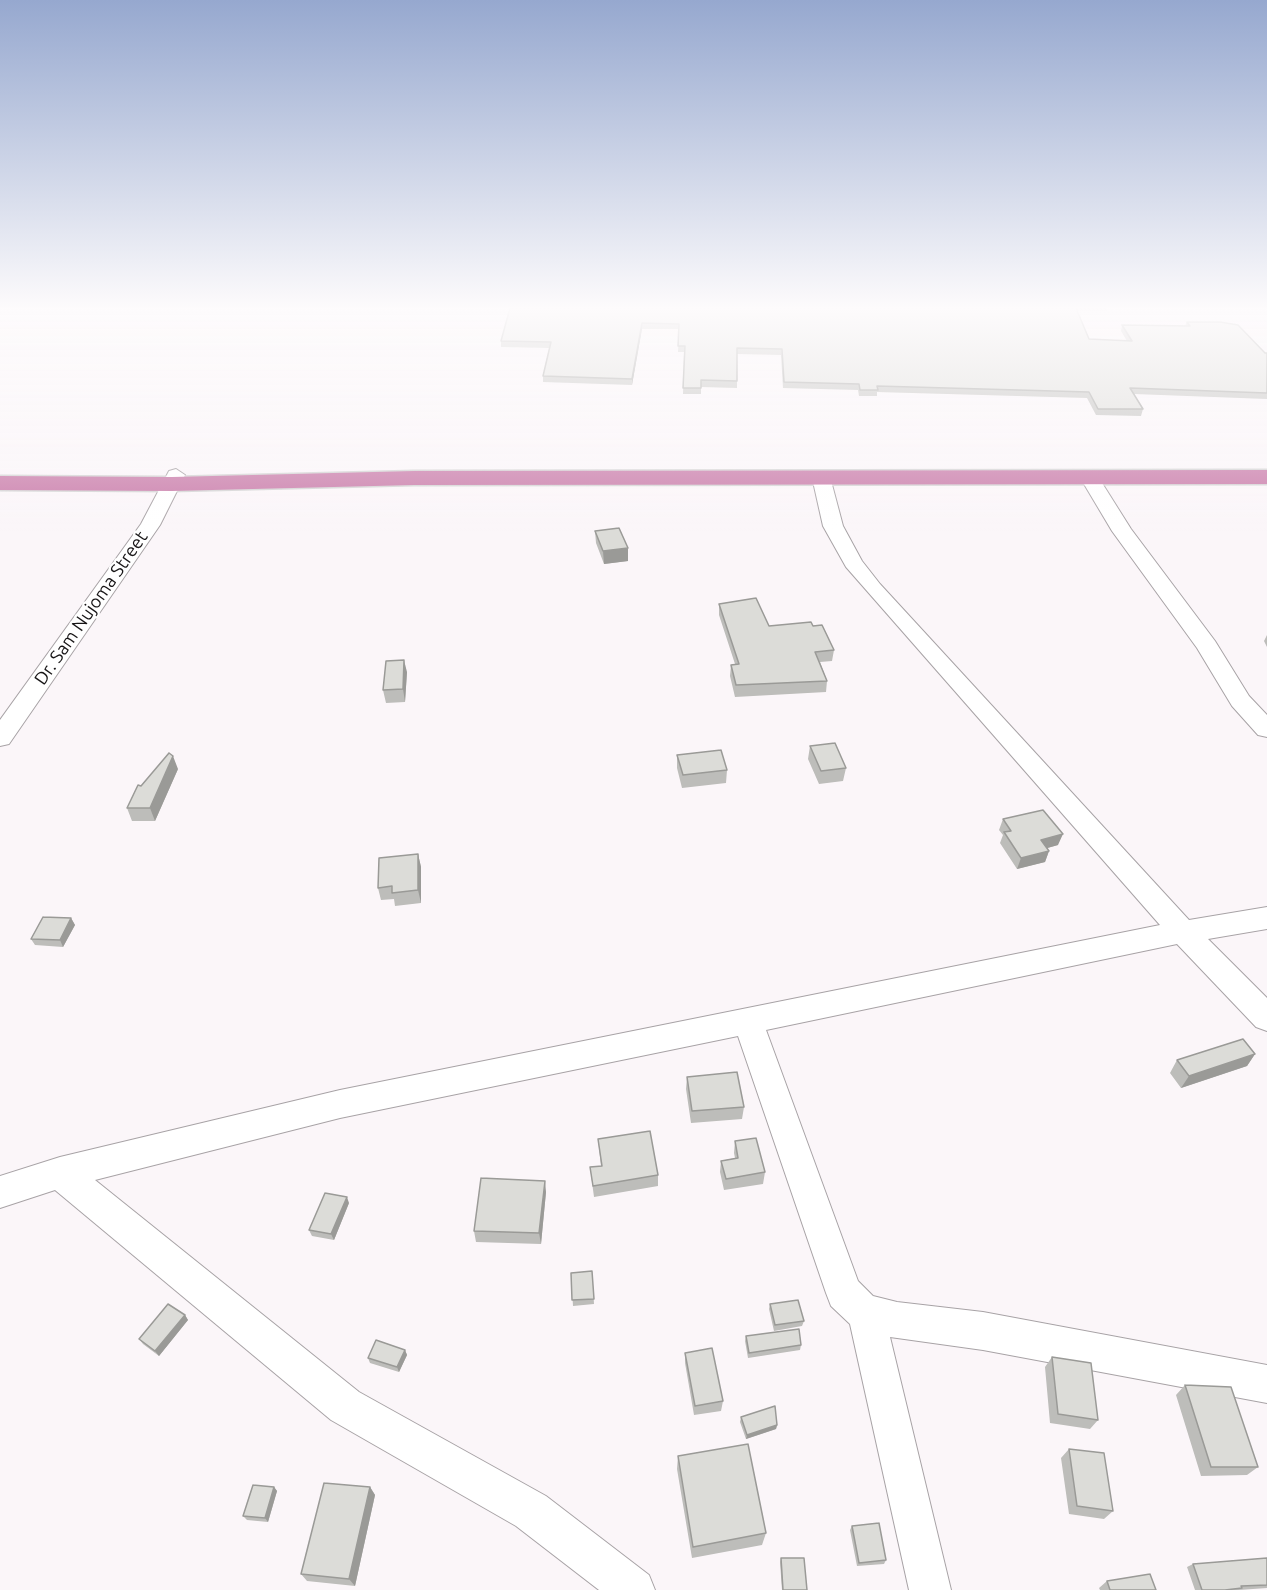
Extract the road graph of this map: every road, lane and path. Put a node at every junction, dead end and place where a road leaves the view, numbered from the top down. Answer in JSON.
{"nodes":[{"id":1,"x":0,"y":476,"type":"edge"},
{"id":2,"x":822,"y":477,"type":"junction"},
{"id":3,"x":1267,"y":477,"type":"edge"},
{"id":4,"x":1090,"y":479,"type":"junction"},
{"id":5,"x":174,"y":480,"type":"junction"},
{"id":6,"x":0,"y":483,"type":"edge"},
{"id":7,"x":1267,"y":729,"type":"edge"},
{"id":8,"x":0,"y":738,"type":"edge"},
{"id":9,"x":1267,"y":918,"type":"edge"},
{"id":10,"x":1183,"y":932,"type":"junction"},
{"id":11,"x":1267,"y":1018,"type":"edge"},
{"id":12,"x":747,"y":1019,"type":"junction"},
{"id":13,"x":60,"y":1173,"type":"junction"},
{"id":14,"x":0,"y":1192,"type":"edge"},
{"id":15,"x":866,"y":1312,"type":"junction"},
{"id":16,"x":1267,"y":1384,"type":"edge"},
{"id":17,"x":634,"y":1590,"type":"edge"},
{"id":18,"x":930,"y":1590,"type":"edge"}],
"edges":[{"from":1,"to":5,"type":"highway"},
{"from":2,"to":4,"type":"highway"},
{"from":2,"to":5,"type":"highway"},
{"from":2,"to":10,"type":"street"},
{"from":3,"to":4,"type":"highway"},
{"from":4,"to":7,"type":"street"},
{"from":5,"to":6,"type":"highway"},
{"from":5,"to":8,"type":"street","name":"Dr. Sam Nujoma Street"},
{"from":9,"to":10,"type":"street"},
{"from":10,"to":11,"type":"street"},
{"from":10,"to":12,"type":"street"},
{"from":12,"to":13,"type":"street"},
{"from":12,"to":15,"type":"street"},
{"from":13,"to":14,"type":"street"},
{"from":13,"to":17,"type":"street"},
{"from":15,"to":16,"type":"street"},
{"from":15,"to":18,"type":"street"}]}
